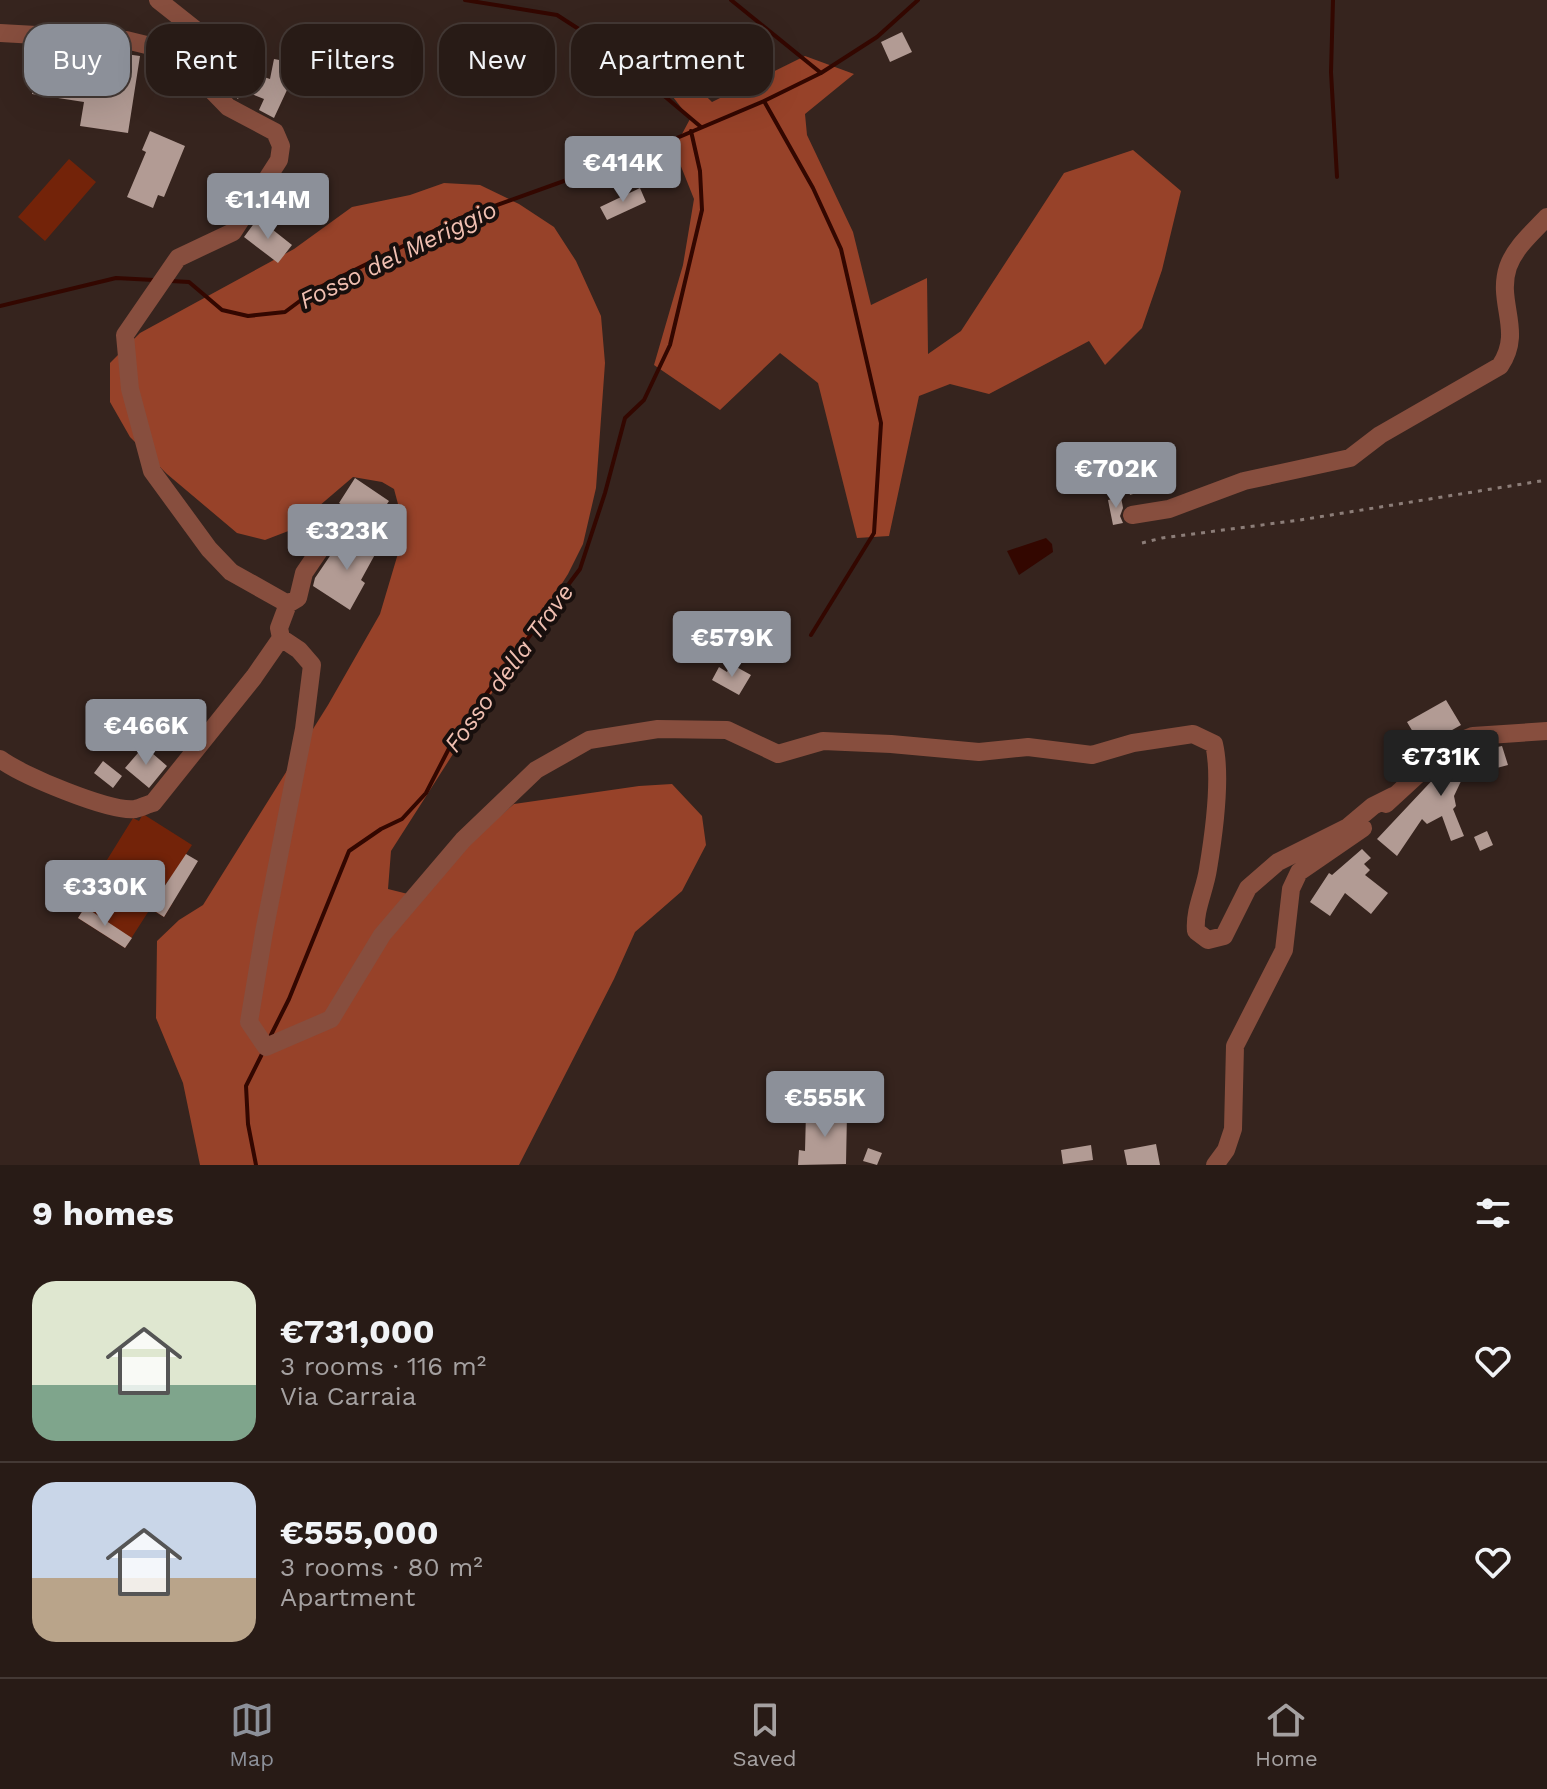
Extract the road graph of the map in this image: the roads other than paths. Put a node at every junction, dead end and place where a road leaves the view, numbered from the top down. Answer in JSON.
{"nodes":[{"id":1,"x":158,"y":0,"type":"edge"},
{"id":2,"x":188,"y":24,"type":"edge"},
{"id":3,"x":0,"y":33,"type":"edge"},
{"id":4,"x":146,"y":45,"type":"edge"},
{"id":5,"x":217,"y":96,"type":"edge"},
{"id":6,"x":1547,"y":217,"type":"edge"},
{"id":7,"x":1132,"y":515,"type":"dead end"},
{"id":8,"x":342,"y":517,"type":"dead end"},
{"id":9,"x":288,"y":604,"type":"junction"},
{"id":10,"x":281,"y":638,"type":"junction"},
{"id":11,"x":1547,"y":731,"type":"edge"},
{"id":12,"x":0,"y":759,"type":"edge"},
{"id":13,"x":1393,"y":796,"type":"junction"},
{"id":14,"x":1215,"y":1165,"type":"edge"}],
"edges":[{"from":1,"to":2,"type":"street"},
{"from":3,"to":4,"type":"street"},
{"from":5,"to":9,"type":"street"},
{"from":6,"to":7,"type":"street"},
{"from":8,"to":9,"type":"street"},
{"from":9,"to":10,"type":"street"},
{"from":10,"to":12,"type":"street"},
{"from":10,"to":13,"type":"street"},
{"from":11,"to":13,"type":"street"},
{"from":13,"to":14,"type":"street"}]}
